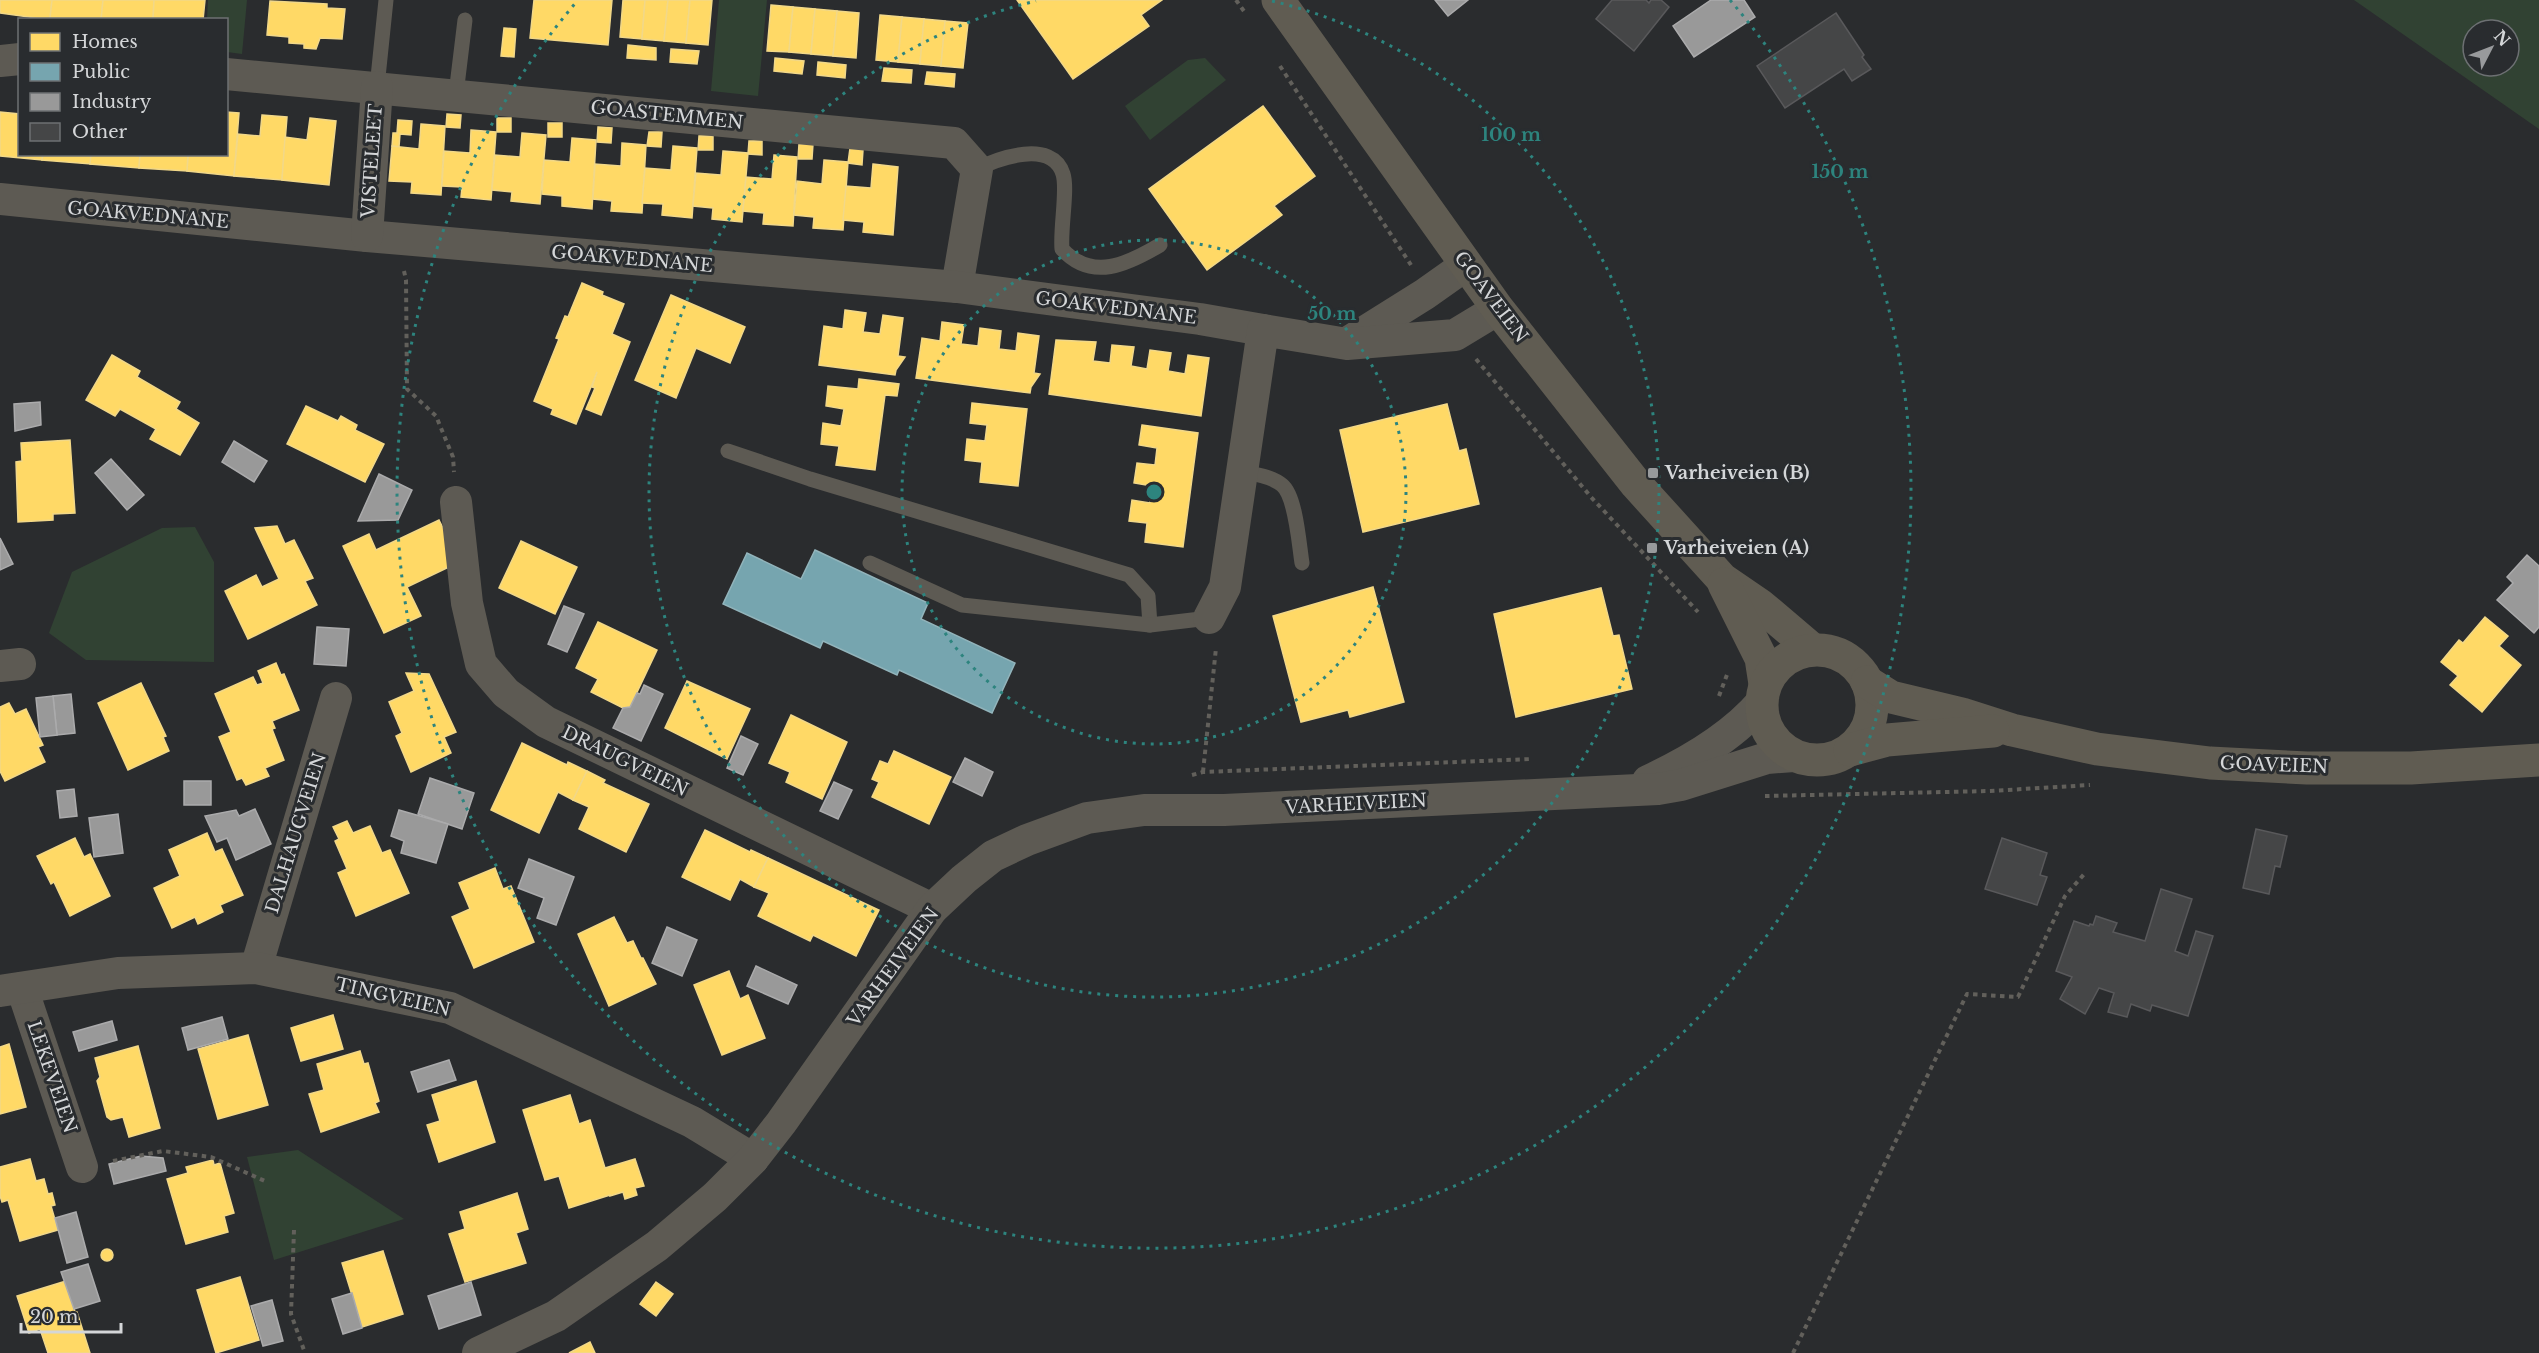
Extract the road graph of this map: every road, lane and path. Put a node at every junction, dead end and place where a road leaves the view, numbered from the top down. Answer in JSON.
{"nodes":[{"id":1,"x":386,"y":0,"type":"edge"},
{"id":2,"x":1236,"y":0,"type":"edge"},
{"id":3,"x":1278,"y":0,"type":"edge"},
{"id":4,"x":465,"y":20,"type":"dead end"},
{"id":5,"x":1249,"y":20,"type":"dead end"},
{"id":6,"x":18,"y":58,"type":"edge"},
{"id":7,"x":1275,"y":59,"type":"dead end"},
{"id":8,"x":0,"y":61,"type":"edge"},
{"id":9,"x":228,"y":74,"type":"edge"},
{"id":10,"x":377,"y":87,"type":"junction"},
{"id":11,"x":456,"y":94,"type":"junction"},
{"id":12,"x":977,"y":169,"type":"junction"},
{"id":13,"x":0,"y":199,"type":"edge"},
{"id":14,"x":381,"y":237,"type":"junction"},
{"id":15,"x":1160,"y":244,"type":"dead end"},
{"id":16,"x":1466,"y":264,"type":"junction"},
{"id":17,"x":957,"y":287,"type":"junction"},
{"id":18,"x":1425,"y":294,"type":"junction"},
{"id":19,"x":1498,"y":309,"type":"junction"},
{"id":20,"x":1263,"y":330,"type":"junction"},
{"id":21,"x":1455,"y":335,"type":"junction"},
{"id":22,"x":1347,"y":344,"type":"junction"},
{"id":23,"x":728,"y":451,"type":"dead end"},
{"id":24,"x":1242,"y":471,"type":"junction"},
{"id":25,"x":456,"y":502,"type":"joint"},
{"id":26,"x":870,"y":563,"type":"dead end"},
{"id":27,"x":1302,"y":563,"type":"dead end"},
{"id":28,"x":1722,"y":579,"type":"junction"},
{"id":29,"x":1209,"y":618,"type":"junction"},
{"id":30,"x":1706,"y":620,"type":"dead end"},
{"id":31,"x":1150,"y":625,"type":"junction"},
{"id":32,"x":1812,"y":649,"type":"junction"},
{"id":33,"x":1728,"y":669,"type":"dead end"},
{"id":34,"x":1867,"y":682,"type":"junction"},
{"id":35,"x":1763,"y":693,"type":"junction"},
{"id":36,"x":336,"y":698,"type":"dead end"},
{"id":37,"x":1717,"y":700,"type":"dead end"},
{"id":38,"x":2012,"y":730,"type":"junction"},
{"id":39,"x":1850,"y":750,"type":"junction"},
{"id":40,"x":1794,"y":756,"type":"junction"},
{"id":41,"x":2539,"y":760,"type":"edge"},
{"id":42,"x":1203,"y":772,"type":"dead end"},
{"id":43,"x":1626,"y":792,"type":"junction"},
{"id":44,"x":2086,"y":872,"type":"dead end"},
{"id":45,"x":932,"y":909,"type":"junction"},
{"id":46,"x":256,"y":968,"type":"junction"},
{"id":47,"x":11,"y":989,"type":"edge"},
{"id":48,"x":753,"y":1159,"type":"junction"},
{"id":49,"x":82,"y":1167,"type":"joint"},
{"id":50,"x":267,"y":1182,"type":"dead end"},
{"id":51,"x":294,"y":1230,"type":"dead end"},
{"id":52,"x":304,"y":1353,"type":"edge"},
{"id":53,"x":478,"y":1353,"type":"edge"},
{"id":54,"x":1793,"y":1353,"type":"edge"}],
"edges":[{"from":1,"to":10,"type":"lane"},
{"from":2,"to":5,"type":"path"},
{"from":3,"to":16,"type":"main road","name":"GOAVEIEN"},
{"from":4,"to":11,"type":"lane"},
{"from":6,"to":8,"type":"street"},
{"from":7,"to":18,"type":"path"},
{"from":9,"to":10,"type":"street","name":"GOASTEMMEN"},
{"from":10,"to":11,"type":"street","name":"GOASTEMMEN"},
{"from":10,"to":14,"type":"street","name":"VISTELEET"},
{"from":11,"to":12,"type":"street","name":"GOASTEMMEN"},
{"from":12,"to":15,"type":"lane"},
{"from":12,"to":17,"type":"street"},
{"from":13,"to":14,"type":"street","name":"GOAKVEDNANE"},
{"from":14,"to":17,"type":"street","name":"GOAKVEDNANE"},
{"from":14,"to":25,"type":"path"},
{"from":16,"to":18,"type":"street"},
{"from":16,"to":19,"type":"main road","name":"GOAVEIEN"},
{"from":17,"to":20,"type":"street","name":"GOAKVEDNANE"},
{"from":18,"to":22,"type":"street"},
{"from":19,"to":21,"type":"street","name":"GOAKVEDNANE"},
{"from":19,"to":28,"type":"main road","name":"GOAVEIEN"},
{"from":20,"to":22,"type":"street","name":"GOAKVEDNANE"},
{"from":20,"to":24,"type":"street"},
{"from":21,"to":22,"type":"street","name":"GOAKVEDNANE"},
{"from":21,"to":30,"type":"path"},
{"from":23,"to":31,"type":"lane"},
{"from":24,"to":27,"type":"lane"},
{"from":24,"to":29,"type":"street"},
{"from":25,"to":45,"type":"street","name":"DRAUGVEIEN"},
{"from":26,"to":31,"type":"lane"},
{"from":28,"to":32,"type":"main road","name":"GOAVEIEN"},
{"from":28,"to":35,"type":"main road","name":"GOAVEIEN"},
{"from":29,"to":31,"type":"lane"},
{"from":29,"to":42,"type":"path"},
{"from":32,"to":34,"type":"main road"},
{"from":32,"to":35,"type":"main road"},
{"from":33,"to":37,"type":"path"},
{"from":34,"to":38,"type":"main road","name":"GOAVEIEN"},
{"from":34,"to":39,"type":"main road"},
{"from":35,"to":40,"type":"main road"},
{"from":35,"to":43,"type":"street"},
{"from":36,"to":46,"type":"street","name":"DALHAUGVEIEN"},
{"from":38,"to":39,"type":"main road","name":"GOAVEIEN"},
{"from":38,"to":41,"type":"main road","name":"GOAVEIEN"},
{"from":39,"to":40,"type":"main road"},
{"from":40,"to":43,"type":"street","name":"VARHEIVEIEN"},
{"from":43,"to":45,"type":"street","name":"VARHEIVEIEN"},
{"from":44,"to":54,"type":"path"},
{"from":45,"to":48,"type":"street","name":"VARHEIVEIEN"},
{"from":46,"to":47,"type":"street","name":"TINGVEIEN"},
{"from":46,"to":48,"type":"street","name":"TINGVEIEN"},
{"from":47,"to":49,"type":"street","name":"LEKEVEIEN"},
{"from":48,"to":53,"type":"street","name":"VARHEIVEIEN"},
{"from":49,"to":50,"type":"path"},
{"from":51,"to":52,"type":"path"}]}
